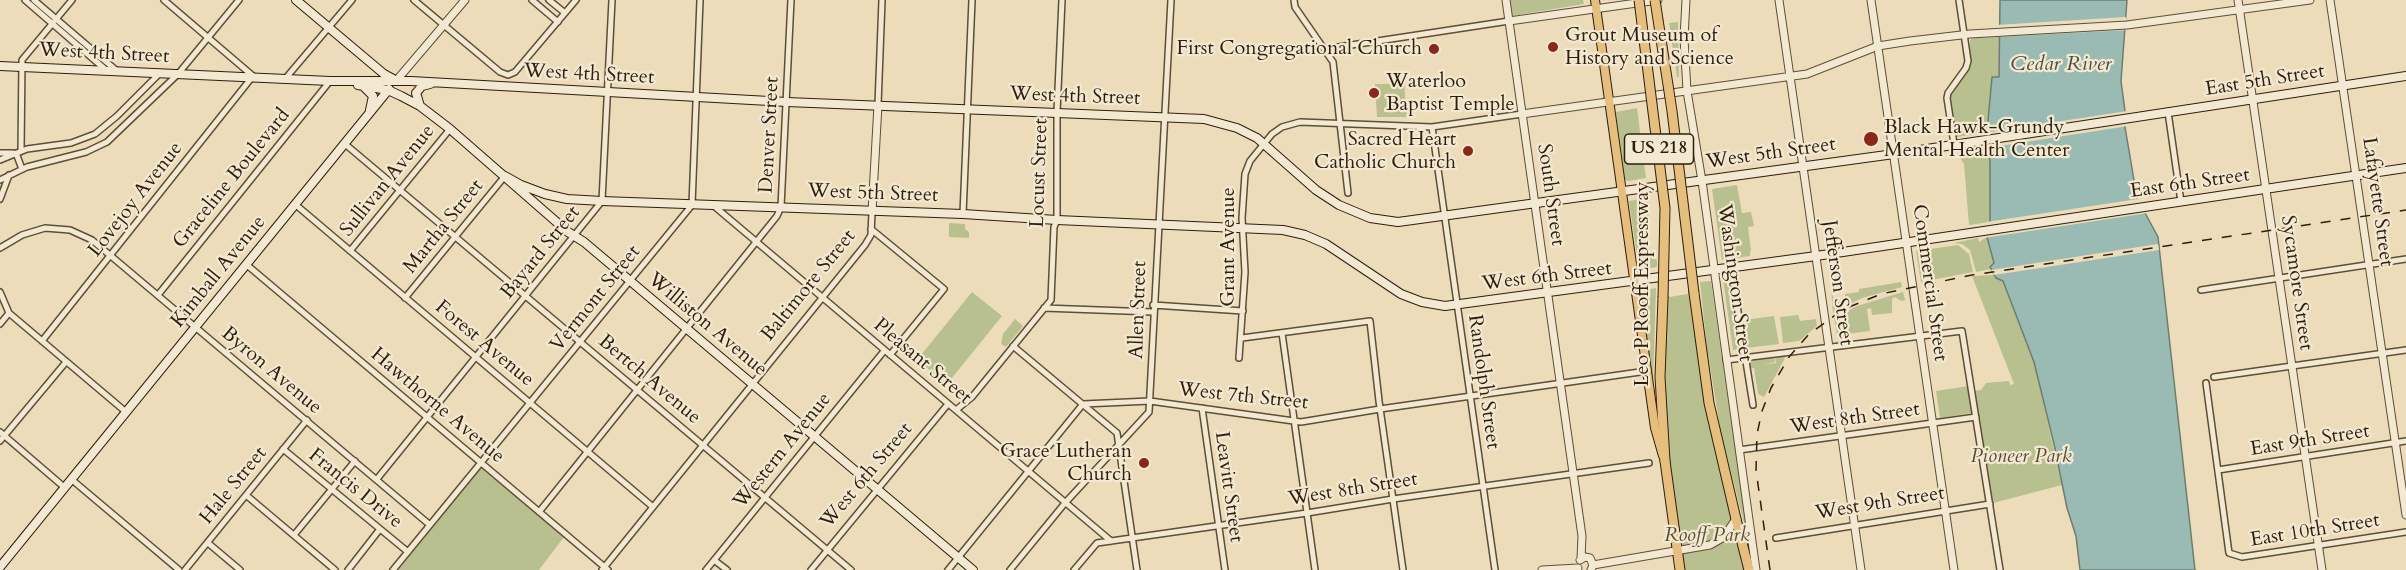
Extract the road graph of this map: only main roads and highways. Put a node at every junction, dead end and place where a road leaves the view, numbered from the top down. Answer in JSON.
{"nodes":[{"id":1,"x":296,"y":0,"type":"edge"},
{"id":2,"x":1639,"y":0,"type":"edge"},
{"id":3,"x":1657,"y":0,"type":"edge"},
{"id":4,"x":1596,"y":4,"type":"edge"},
{"id":5,"x":0,"y":66,"type":"edge"},
{"id":6,"x":2406,"y":76,"type":"edge"},
{"id":7,"x":330,"y":81,"type":"junction"},
{"id":8,"x":396,"y":81,"type":"junction"},
{"id":9,"x":439,"y":83,"type":"junction"},
{"id":10,"x":358,"y":85,"type":"junction"},
{"id":11,"x":388,"y":90,"type":"junction"},
{"id":12,"x":420,"y":106,"type":"junction"},
{"id":13,"x":366,"y":118,"type":"junction"},
{"id":14,"x":2128,"y":118,"type":"joint"},
{"id":15,"x":1264,"y":142,"type":"joint"},
{"id":16,"x":2406,"y":168,"type":"edge"},
{"id":17,"x":506,"y":176,"type":"junction"},
{"id":18,"x":1622,"y":191,"type":"junction"},
{"id":19,"x":1244,"y":228,"type":"joint"},
{"id":20,"x":1978,"y":231,"type":"joint"},
{"id":21,"x":1636,"y":282,"type":"junction"},
{"id":22,"x":1665,"y":462,"type":"junction"},
{"id":23,"x":0,"y":567,"type":"edge"},
{"id":24,"x":973,"y":570,"type":"edge"},
{"id":25,"x":1680,"y":570,"type":"edge"},
{"id":26,"x":1749,"y":570,"type":"edge"}],
"edges":[{"from":1,"to":8,"type":"main road"},
{"from":2,"to":22,"type":"highway","name":"Leo P Rooff Expressway","number":"US 218","bridge":true},
{"from":3,"to":26,"type":"highway","name":"Leo P Rooff Expressway","number":"US 218","bridge":true},
{"from":4,"to":18,"type":"main road"},
{"from":5,"to":7,"type":"main road","name":"West 4th Street"},
{"from":6,"to":14,"type":"main road","name":"East 5th Street"},
{"from":7,"to":8,"type":"main road","name":"West 4th Street"},
{"from":7,"to":10,"type":"main road","name":"Williston Avenue"},
{"from":8,"to":9,"type":"main road","name":"West 4th Street"},
{"from":8,"to":11,"type":"main road","name":"Kimball Avenue"},
{"from":9,"to":12,"type":"main road"},
{"from":9,"to":15,"type":"main road","name":"West 4th Street"},
{"from":10,"to":11,"type":"main road","name":"Williston Avenue"},
{"from":10,"to":13,"type":"main road"},
{"from":11,"to":12,"type":"main road","name":"Williston Avenue"},
{"from":11,"to":13,"type":"main road","name":"Kimball Avenue"},
{"from":12,"to":17,"type":"main road","name":"Williston Avenue"},
{"from":13,"to":23,"type":"main road","name":"Kimball Avenue"},
{"from":14,"to":18,"type":"main road","name":"West 5th Street"},
{"from":15,"to":18,"type":"main road","name":"West 5th Street"},
{"from":16,"to":20,"type":"main road","name":"East 6th Street"},
{"from":17,"to":19,"type":"main road","name":"West 5th Street"},
{"from":17,"to":24,"type":"main road","name":"Williston Avenue"},
{"from":18,"to":21,"type":"main road"},
{"from":19,"to":21,"type":"main road","name":"West 6th Street"},
{"from":20,"to":21,"type":"main road","name":"West 6th Street"},
{"from":21,"to":22,"type":"main road"},
{"from":22,"to":25,"type":"highway","number":"US 218"}]}
